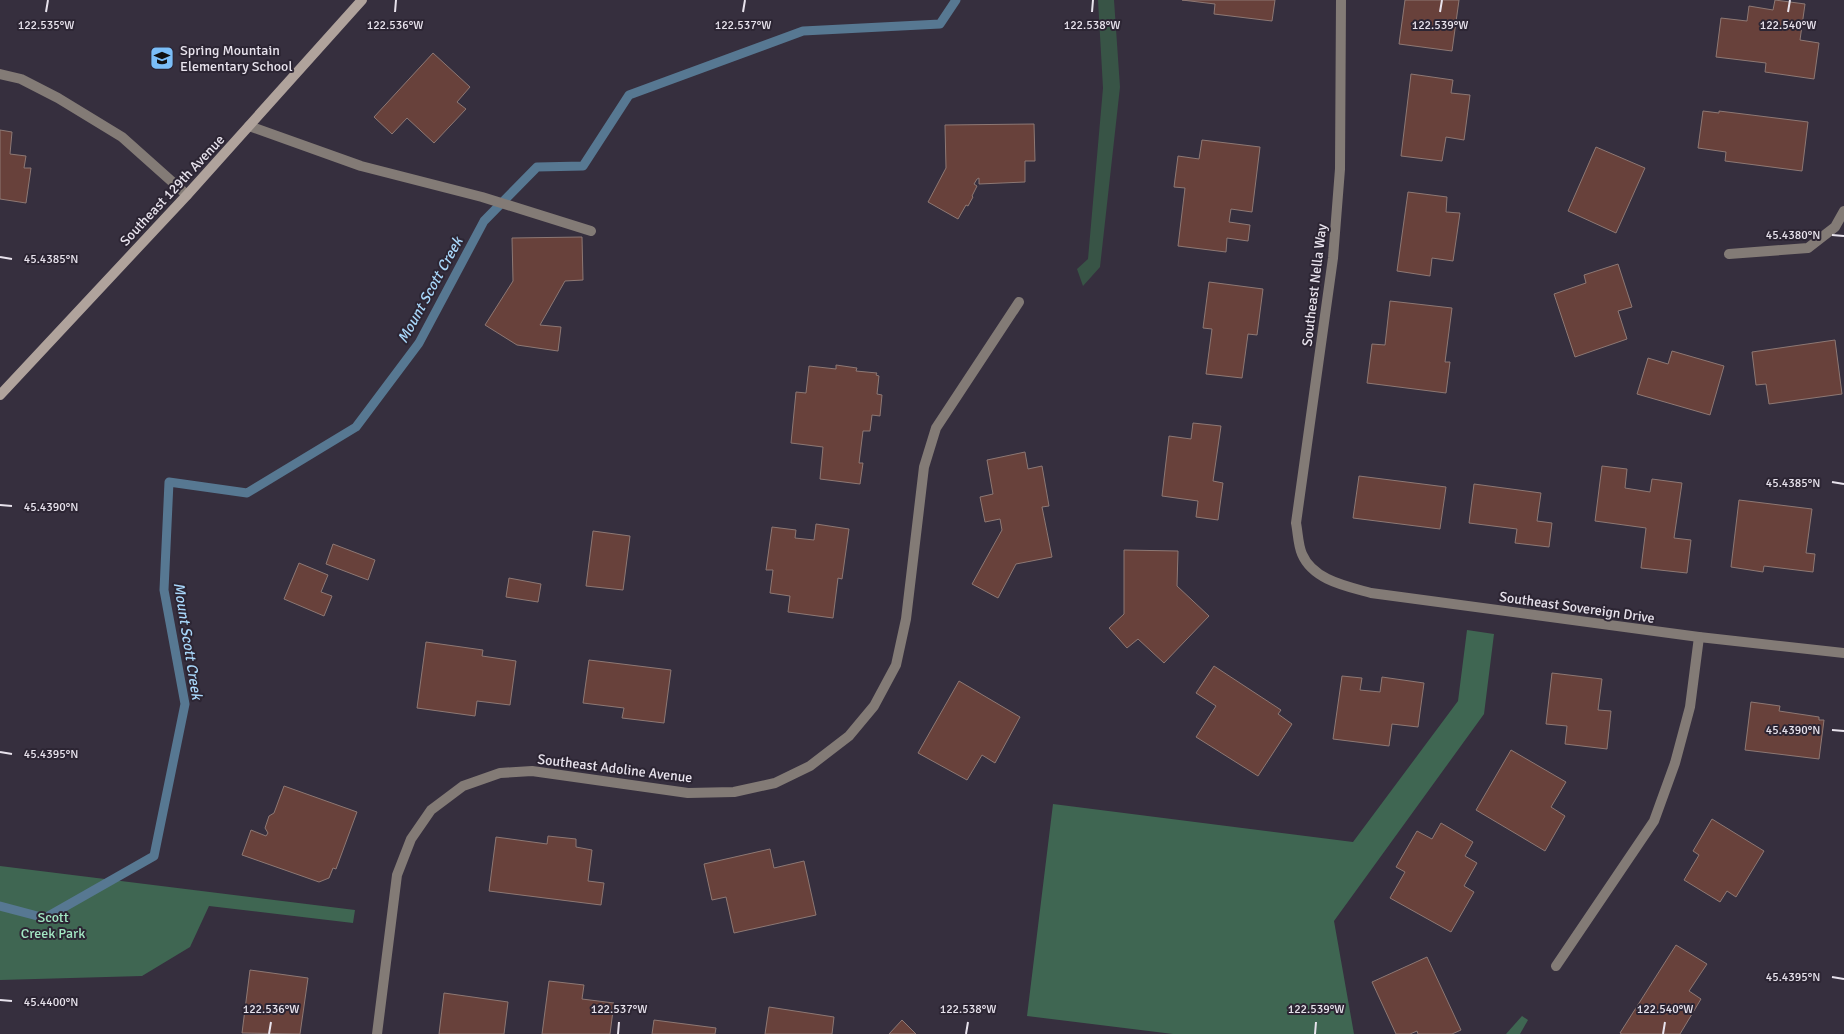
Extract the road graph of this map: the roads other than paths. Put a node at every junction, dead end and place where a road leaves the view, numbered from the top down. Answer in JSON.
{"nodes":[{"id":1,"x":362,"y":0,"type":"edge"},
{"id":2,"x":1341,"y":0,"type":"edge"},
{"id":3,"x":0,"y":74,"type":"edge"},
{"id":4,"x":249,"y":126,"type":"junction"},
{"id":5,"x":187,"y":195,"type":"junction"},
{"id":6,"x":1844,"y":211,"type":"edge"},
{"id":7,"x":591,"y":231,"type":"dead end"},
{"id":8,"x":1729,"y":254,"type":"dead end"},
{"id":9,"x":1019,"y":302,"type":"dead end"},
{"id":10,"x":0,"y":395,"type":"edge"},
{"id":11,"x":1312,"y":569,"type":"joint"},
{"id":12,"x":1698,"y":637,"type":"junction"},
{"id":13,"x":1844,"y":653,"type":"edge"},
{"id":14,"x":1556,"y":966,"type":"dead end"},
{"id":15,"x":377,"y":1034,"type":"edge"}],
"edges":[{"from":1,"to":4,"type":"main road","name":"Southeast 129th Avenue"},
{"from":2,"to":11,"type":"street","name":"Southeast Nella Way"},
{"from":3,"to":5,"type":"street"},
{"from":4,"to":5,"type":"main road","name":"Southeast 129th Avenue"},
{"from":4,"to":7,"type":"street"},
{"from":5,"to":10,"type":"main road","name":"Southeast 129th Avenue"},
{"from":6,"to":8,"type":"street"},
{"from":9,"to":15,"type":"street","name":"Southeast Adoline Avenue"},
{"from":11,"to":12,"type":"street","name":"Southeast Sovereign Drive"},
{"from":12,"to":13,"type":"street","name":"Southeast Sovereign Drive"},
{"from":12,"to":14,"type":"street"}]}
